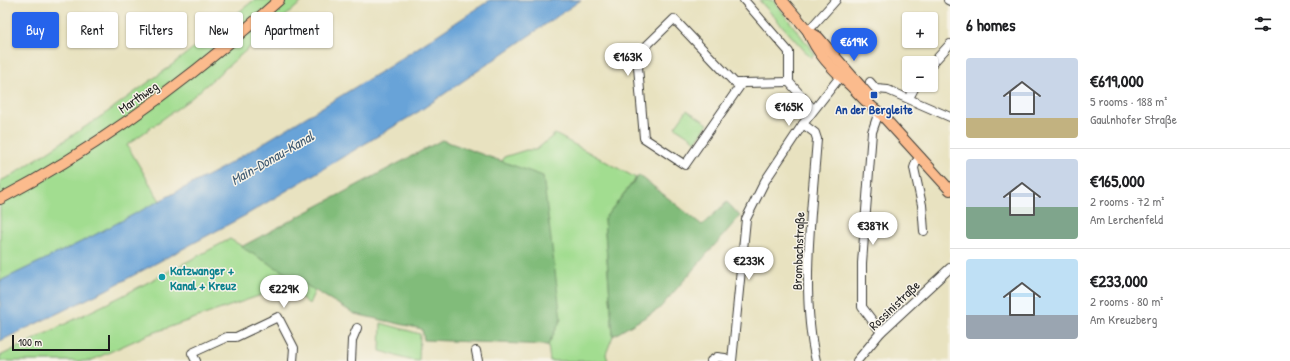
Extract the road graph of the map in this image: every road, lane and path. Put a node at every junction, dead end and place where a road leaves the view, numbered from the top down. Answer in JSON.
{"nodes":[{"id":1,"x":279,"y":0,"type":"edge"},
{"id":2,"x":744,"y":0,"type":"edge"},
{"id":3,"x":782,"y":0,"type":"edge"},
{"id":4,"x":836,"y":0,"type":"edge"},
{"id":5,"x":808,"y":32,"type":"junction"},
{"id":6,"x":950,"y":44,"type":"edge"},
{"id":7,"x":938,"y":57,"type":"edge"},
{"id":8,"x":843,"y":73,"type":"junction"},
{"id":9,"x":789,"y":82,"type":"junction"},
{"id":10,"x":870,"y":82,"type":"dead end"},
{"id":11,"x":742,"y":83,"type":"junction"},
{"id":12,"x":912,"y":92,"type":"edge"},
{"id":13,"x":908,"y":98,"type":"junction"},
{"id":14,"x":813,"y":109,"type":"junction"},
{"id":15,"x":880,"y":112,"type":"junction"},
{"id":16,"x":950,"y":117,"type":"edge"},
{"id":17,"x":803,"y":124,"type":"junction"},
{"id":18,"x":921,"y":157,"type":"junction"},
{"id":19,"x":950,"y":190,"type":"edge"},
{"id":20,"x":0,"y":199,"type":"edge"},
{"id":21,"x":924,"y":230,"type":"dead end"},
{"id":22,"x":949,"y":272,"type":"edge"},
{"id":23,"x":357,"y":328,"type":"dead end"},
{"id":24,"x":881,"y":332,"type":"junction"},
{"id":25,"x":476,"y":351,"type":"dead end"},
{"id":26,"x":196,"y":361,"type":"edge"},
{"id":27,"x":293,"y":361,"type":"edge"},
{"id":28,"x":351,"y":361,"type":"edge"},
{"id":29,"x":478,"y":361,"type":"edge"},
{"id":30,"x":711,"y":361,"type":"edge"},
{"id":31,"x":731,"y":361,"type":"edge"},
{"id":32,"x":816,"y":361,"type":"edge"},
{"id":33,"x":857,"y":361,"type":"edge"}],
"edges":[{"from":1,"to":20,"type":"main road","name":"Marthweg"},
{"from":2,"to":9,"type":"street"},
{"from":3,"to":5,"type":"main road"},
{"from":4,"to":5,"type":"street"},
{"from":5,"to":8,"type":"main road"},
{"from":6,"to":7,"type":"street"},
{"from":8,"to":14,"type":"street"},
{"from":8,"to":15,"type":"main road"},
{"from":9,"to":11,"type":"street"},
{"from":9,"to":14,"type":"street"},
{"from":10,"to":13,"type":"street"},
{"from":11,"to":11,"type":"street"},
{"from":12,"to":13,"type":"street"},
{"from":13,"to":16,"type":"street"},
{"from":14,"to":17,"type":"street"},
{"from":15,"to":18,"type":"main road"},
{"from":15,"to":24,"type":"street"},
{"from":17,"to":31,"type":"street"},
{"from":17,"to":32,"type":"street","name":"Brombachstraße"},
{"from":18,"to":19,"type":"main road"},
{"from":18,"to":21,"type":"street"},
{"from":22,"to":24,"type":"street","name":"Rossinistraße"},
{"from":23,"to":28,"type":"street"},
{"from":24,"to":33,"type":"street","name":"Rossinistraße"},
{"from":25,"to":29,"type":"street"},
{"from":26,"to":27,"type":"street"},
{"from":30,"to":31,"type":"street"}]}
